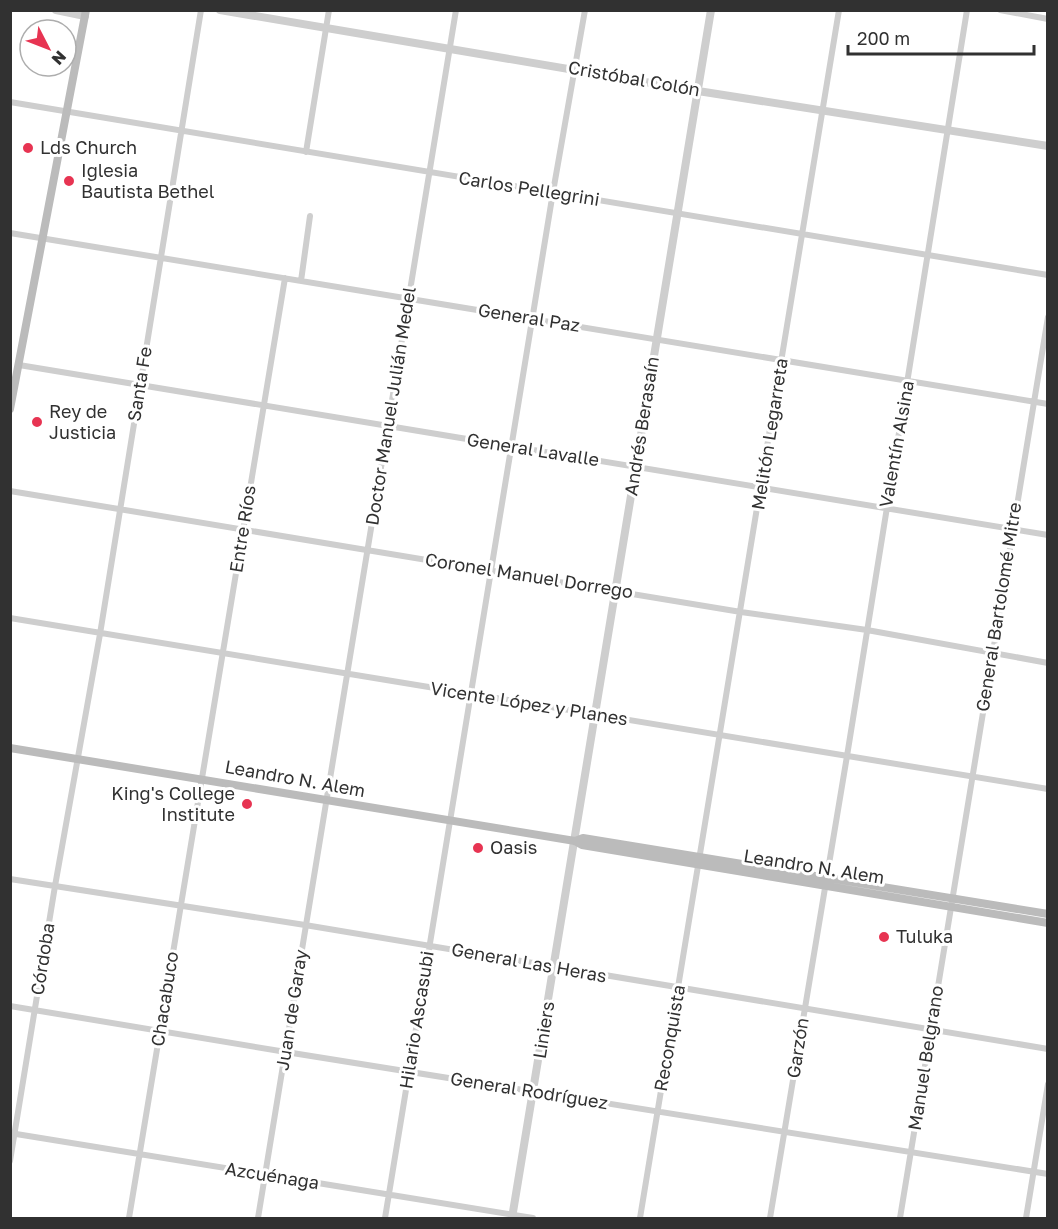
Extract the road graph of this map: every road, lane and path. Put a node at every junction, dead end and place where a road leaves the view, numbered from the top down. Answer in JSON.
{"nodes":[{"id":1,"x":56,"y":10,"type":"edge"},
{"id":2,"x":201,"y":10,"type":"edge"},
{"id":3,"x":220,"y":10,"type":"edge"},
{"id":4,"x":329,"y":10,"type":"edge"},
{"id":5,"x":456,"y":10,"type":"edge"},
{"id":6,"x":585,"y":10,"type":"edge"},
{"id":7,"x":711,"y":10,"type":"edge"},
{"id":8,"x":839,"y":10,"type":"edge"},
{"id":9,"x":967,"y":10,"type":"edge"},
{"id":10,"x":1000,"y":10,"type":"edge"},
{"id":11,"x":85,"y":13,"type":"edge"},
{"id":12,"x":1047,"y":19,"type":"edge"},
{"id":13,"x":326,"y":28,"type":"junction"},
{"id":14,"x":450,"y":48,"type":"junction"},
{"id":15,"x":574,"y":69,"type":"junction"},
{"id":16,"x":698,"y":91,"type":"junction"},
{"id":17,"x":10,"y":102,"type":"edge"},
{"id":18,"x":822,"y":109,"type":"junction"},
{"id":19,"x":66,"y":113,"type":"junction"},
{"id":20,"x":948,"y":130,"type":"junction"},
{"id":21,"x":181,"y":132,"type":"junction"},
{"id":22,"x":1047,"y":146,"type":"edge"},
{"id":23,"x":306,"y":152,"type":"junction"},
{"id":24,"x":429,"y":173,"type":"junction"},
{"id":25,"x":553,"y":192,"type":"junction"},
{"id":26,"x":677,"y":214,"type":"junction"},
{"id":27,"x":310,"y":216,"type":"dead end"},
{"id":28,"x":10,"y":233,"type":"edge"},
{"id":29,"x":801,"y":233,"type":"junction"},
{"id":30,"x":43,"y":240,"type":"junction"},
{"id":31,"x":927,"y":255,"type":"junction"},
{"id":32,"x":159,"y":259,"type":"junction"},
{"id":33,"x":1047,"y":275,"type":"edge"},
{"id":34,"x":285,"y":278,"type":"junction"},
{"id":35,"x":301,"y":281,"type":"junction"},
{"id":36,"x":410,"y":298,"type":"junction"},
{"id":37,"x":1047,"y":317,"type":"edge"},
{"id":38,"x":532,"y":319,"type":"junction"},
{"id":39,"x":656,"y":339,"type":"junction"},
{"id":40,"x":782,"y":360,"type":"junction"},
{"id":41,"x":19,"y":365,"type":"junction"},
{"id":42,"x":908,"y":380,"type":"junction"},
{"id":43,"x":140,"y":385,"type":"junction"},
{"id":44,"x":13,"y":388,"type":"edge"},
{"id":45,"x":1033,"y":402,"type":"junction"},
{"id":46,"x":1047,"y":404,"type":"edge"},
{"id":47,"x":264,"y":406,"type":"junction"},
{"id":48,"x":10,"y":409,"type":"edge"},
{"id":49,"x":388,"y":427,"type":"junction"},
{"id":50,"x":511,"y":447,"type":"junction"},
{"id":51,"x":635,"y":468,"type":"junction"},
{"id":52,"x":761,"y":487,"type":"junction"},
{"id":53,"x":10,"y":491,"type":"edge"},
{"id":54,"x":886,"y":507,"type":"junction"},
{"id":55,"x":120,"y":509,"type":"junction"},
{"id":56,"x":243,"y":529,"type":"junction"},
{"id":57,"x":1012,"y":529,"type":"junction"},
{"id":58,"x":1047,"y":535,"type":"edge"},
{"id":59,"x":367,"y":550,"type":"junction"},
{"id":60,"x":492,"y":571,"type":"junction"},
{"id":61,"x":615,"y":590,"type":"junction"},
{"id":62,"x":741,"y":612,"type":"junction"},
{"id":63,"x":10,"y":618,"type":"edge"},
{"id":64,"x":867,"y":630,"type":"junction"},
{"id":65,"x":100,"y":634,"type":"junction"},
{"id":66,"x":992,"y":653,"type":"junction"},
{"id":67,"x":222,"y":654,"type":"junction"},
{"id":68,"x":1047,"y":663,"type":"edge"},
{"id":69,"x":348,"y":674,"type":"junction"},
{"id":70,"x":472,"y":695,"type":"junction"},
{"id":71,"x":595,"y":715,"type":"junction"},
{"id":72,"x":719,"y":735,"type":"junction"},
{"id":73,"x":10,"y":748,"type":"edge"},
{"id":74,"x":847,"y":756,"type":"junction"},
{"id":75,"x":77,"y":758,"type":"junction"},
{"id":76,"x":972,"y":777,"type":"junction"},
{"id":77,"x":202,"y":780,"type":"junction"},
{"id":78,"x":1047,"y":789,"type":"edge"},
{"id":79,"x":327,"y":801,"type":"junction"},
{"id":80,"x":450,"y":822,"type":"junction"},
{"id":81,"x":575,"y":841,"type":"junction"},
{"id":82,"x":698,"y":861,"type":"junction"},
{"id":83,"x":10,"y":879,"type":"edge"},
{"id":84,"x":825,"y":881,"type":"junction"},
{"id":85,"x":55,"y":886,"type":"junction"},
{"id":86,"x":951,"y":902,"type":"junction"},
{"id":87,"x":180,"y":905,"type":"junction"},
{"id":88,"x":1047,"y":914,"type":"edge"},
{"id":89,"x":1047,"y":923,"type":"edge"},
{"id":90,"x":305,"y":926,"type":"junction"},
{"id":91,"x":429,"y":946,"type":"junction"},
{"id":92,"x":554,"y":967,"type":"junction"},
{"id":93,"x":679,"y":988,"type":"junction"},
{"id":94,"x":10,"y":1006,"type":"edge"},
{"id":95,"x":804,"y":1009,"type":"junction"},
{"id":96,"x":35,"y":1010,"type":"junction"},
{"id":97,"x":160,"y":1030,"type":"junction"},
{"id":98,"x":931,"y":1030,"type":"junction"},
{"id":99,"x":1047,"y":1049,"type":"edge"},
{"id":100,"x":286,"y":1052,"type":"junction"},
{"id":101,"x":409,"y":1071,"type":"junction"},
{"id":102,"x":1047,"y":1084,"type":"edge"},
{"id":103,"x":533,"y":1092,"type":"junction"},
{"id":104,"x":657,"y":1112,"type":"junction"},
{"id":105,"x":13,"y":1133,"type":"edge"},
{"id":106,"x":785,"y":1133,"type":"junction"},
{"id":107,"x":910,"y":1153,"type":"junction"},
{"id":108,"x":139,"y":1154,"type":"junction"},
{"id":109,"x":10,"y":1161,"type":"edge"},
{"id":110,"x":1033,"y":1172,"type":"junction"},
{"id":111,"x":1047,"y":1174,"type":"edge"},
{"id":112,"x":266,"y":1175,"type":"junction"},
{"id":113,"x":389,"y":1195,"type":"junction"},
{"id":114,"x":512,"y":1217,"type":"edge"},
{"id":115,"x":129,"y":1218,"type":"edge"},
{"id":116,"x":258,"y":1218,"type":"edge"},
{"id":117,"x":385,"y":1218,"type":"edge"},
{"id":118,"x":533,"y":1218,"type":"edge"},
{"id":119,"x":640,"y":1218,"type":"edge"},
{"id":120,"x":770,"y":1218,"type":"edge"},
{"id":121,"x":900,"y":1218,"type":"edge"},
{"id":122,"x":1026,"y":1218,"type":"edge"}],
"edges":[{"from":1,"to":11,"type":"street"},
{"from":2,"to":21,"type":"street","name":"Santa Fe"},
{"from":3,"to":13,"type":"street","name":"Cristóbal Colón"},
{"from":4,"to":13,"type":"street"},
{"from":5,"to":14,"type":"street","name":"Doctor Manuel Julián Medel"},
{"from":6,"to":15,"type":"street","name":"Hilario Ascasubi"},
{"from":7,"to":16,"type":"street","name":"Andrés Berasaín"},
{"from":8,"to":18,"type":"street","name":"Melitón Legarreta"},
{"from":9,"to":20,"type":"street","name":"Valentín Alsina"},
{"from":10,"to":12,"type":"street"},
{"from":11,"to":19,"type":"main road"},
{"from":13,"to":14,"type":"street","name":"Cristóbal Colón"},
{"from":13,"to":23,"type":"street"},
{"from":14,"to":15,"type":"street","name":"Cristóbal Colón"},
{"from":14,"to":24,"type":"street","name":"Doctor Manuel Julián Medel"},
{"from":15,"to":16,"type":"street","name":"Cristóbal Colón"},
{"from":15,"to":25,"type":"street","name":"Hilario Ascasubi"},
{"from":16,"to":18,"type":"street","name":"Cristóbal Colón"},
{"from":16,"to":26,"type":"street","name":"Andrés Berasaín"},
{"from":17,"to":19,"type":"street","name":"Carlos Pellegrini"},
{"from":18,"to":20,"type":"street","name":"Cristóbal Colón"},
{"from":18,"to":29,"type":"street","name":"Melitón Legarreta"},
{"from":19,"to":21,"type":"street","name":"Carlos Pellegrini"},
{"from":19,"to":30,"type":"main road"},
{"from":20,"to":22,"type":"street","name":"Cristóbal Colón"},
{"from":20,"to":31,"type":"street","name":"Valentín Alsina"},
{"from":21,"to":23,"type":"street","name":"Carlos Pellegrini"},
{"from":21,"to":32,"type":"street","name":"Santa Fe"},
{"from":23,"to":24,"type":"street","name":"Carlos Pellegrini"},
{"from":24,"to":25,"type":"street","name":"Carlos Pellegrini"},
{"from":24,"to":36,"type":"street","name":"Doctor Manuel Julián Medel"},
{"from":25,"to":26,"type":"street","name":"Carlos Pellegrini"},
{"from":25,"to":38,"type":"street","name":"Hilario Ascasubi"},
{"from":26,"to":29,"type":"street","name":"Carlos Pellegrini"},
{"from":26,"to":39,"type":"street","name":"Andrés Berasaín"},
{"from":27,"to":35,"type":"street"},
{"from":28,"to":30,"type":"street","name":"General Paz"},
{"from":29,"to":31,"type":"street","name":"Carlos Pellegrini"},
{"from":29,"to":40,"type":"street","name":"Melitón Legarreta"},
{"from":30,"to":32,"type":"street","name":"General Paz"},
{"from":30,"to":41,"type":"main road"},
{"from":31,"to":33,"type":"street","name":"Carlos Pellegrini"},
{"from":31,"to":42,"type":"street","name":"Valentín Alsina"},
{"from":32,"to":34,"type":"street","name":"General Paz"},
{"from":32,"to":43,"type":"street","name":"Santa Fe"},
{"from":34,"to":35,"type":"street","name":"General Paz"},
{"from":34,"to":47,"type":"street","name":"Entre Ríos"},
{"from":35,"to":36,"type":"street","name":"General Paz"},
{"from":36,"to":38,"type":"street","name":"General Paz"},
{"from":36,"to":49,"type":"street","name":"Doctor Manuel Julián Medel"},
{"from":37,"to":45,"type":"street","name":"General Bartolomé Mitre"},
{"from":38,"to":39,"type":"street","name":"General Paz"},
{"from":38,"to":50,"type":"street","name":"Hilario Ascasubi"},
{"from":39,"to":40,"type":"street","name":"General Paz"},
{"from":39,"to":51,"type":"street","name":"Andrés Berasaín"},
{"from":40,"to":42,"type":"street","name":"General Paz"},
{"from":40,"to":52,"type":"street","name":"Melitón Legarreta"},
{"from":41,"to":43,"type":"street","name":"General Lavalle"},
{"from":41,"to":44,"type":"main road"},
{"from":42,"to":45,"type":"street","name":"General Paz"},
{"from":42,"to":54,"type":"street","name":"Valentín Alsina"},
{"from":43,"to":47,"type":"street","name":"General Lavalle"},
{"from":43,"to":55,"type":"street","name":"Santa Fe"},
{"from":44,"to":48,"type":"main road"},
{"from":45,"to":46,"type":"street","name":"General Paz"},
{"from":45,"to":57,"type":"street","name":"General Bartolomé Mitre"},
{"from":47,"to":49,"type":"street","name":"General Lavalle"},
{"from":47,"to":56,"type":"street","name":"Entre Ríos"},
{"from":49,"to":50,"type":"street","name":"General Lavalle"},
{"from":49,"to":59,"type":"street","name":"Doctor Manuel Julián Medel"},
{"from":50,"to":51,"type":"street","name":"General Lavalle"},
{"from":50,"to":60,"type":"street","name":"Hilario Ascasubi"},
{"from":51,"to":52,"type":"street","name":"General Lavalle"},
{"from":51,"to":61,"type":"street","name":"Andrés Berasaín"},
{"from":52,"to":54,"type":"street","name":"General Lavalle"},
{"from":52,"to":62,"type":"street","name":"Melitón Legarreta"},
{"from":53,"to":55,"type":"street","name":"Coronel Manuel Dorrego"},
{"from":54,"to":57,"type":"street","name":"General Lavalle"},
{"from":54,"to":64,"type":"street","name":"Valentín Alsina"},
{"from":55,"to":56,"type":"street","name":"Coronel Manuel Dorrego"},
{"from":55,"to":65,"type":"street","name":"Santa Fe"},
{"from":56,"to":59,"type":"street","name":"Coronel Manuel Dorrego"},
{"from":56,"to":67,"type":"street","name":"Entre Ríos"},
{"from":57,"to":58,"type":"street","name":"General Lavalle"},
{"from":57,"to":66,"type":"street","name":"General Bartolomé Mitre"},
{"from":59,"to":60,"type":"street","name":"Coronel Manuel Dorrego"},
{"from":59,"to":69,"type":"street","name":"Doctor Manuel Julián Medel"},
{"from":60,"to":61,"type":"street","name":"Coronel Manuel Dorrego"},
{"from":60,"to":70,"type":"street","name":"Hilario Ascasubi"},
{"from":61,"to":62,"type":"street","name":"Coronel Manuel Dorrego"},
{"from":61,"to":71,"type":"street","name":"Andrés Berasaín"},
{"from":62,"to":64,"type":"street","name":"Coronel Manuel Dorrego"},
{"from":62,"to":72,"type":"street","name":"Melitón Legarreta"},
{"from":63,"to":65,"type":"street","name":"Vicente López y Planes"},
{"from":64,"to":66,"type":"street","name":"Coronel Manuel Dorrego"},
{"from":64,"to":74,"type":"street","name":"Valentín Alsina"},
{"from":65,"to":67,"type":"street","name":"Vicente López y Planes"},
{"from":65,"to":75,"type":"street","name":"Santa Fe"},
{"from":66,"to":68,"type":"street","name":"Coronel Manuel Dorrego"},
{"from":66,"to":76,"type":"street","name":"General Bartolomé Mitre"},
{"from":67,"to":69,"type":"street","name":"Vicente López y Planes"},
{"from":67,"to":77,"type":"street","name":"Entre Ríos"},
{"from":69,"to":70,"type":"street","name":"Vicente López y Planes"},
{"from":69,"to":79,"type":"street","name":"Doctor Manuel Julián Medel"},
{"from":70,"to":71,"type":"street","name":"Vicente López y Planes"},
{"from":70,"to":80,"type":"street","name":"Hilario Ascasubi"},
{"from":71,"to":72,"type":"street","name":"Vicente López y Planes"},
{"from":71,"to":81,"type":"street","name":"Andrés Berasaín"},
{"from":72,"to":74,"type":"street","name":"Vicente López y Planes"},
{"from":72,"to":82,"type":"street","name":"Melitón Legarreta"},
{"from":73,"to":75,"type":"main road","name":"Leandro N. Alem"},
{"from":74,"to":76,"type":"street","name":"Vicente López y Planes"},
{"from":74,"to":84,"type":"street","name":"Valentín Alsina"},
{"from":75,"to":77,"type":"main road","name":"Leandro N. Alem"},
{"from":75,"to":85,"type":"street","name":"Córdoba"},
{"from":76,"to":78,"type":"street","name":"Vicente López y Planes"},
{"from":76,"to":86,"type":"street","name":"General Bartolomé Mitre"},
{"from":77,"to":79,"type":"main road","name":"Leandro N. Alem"},
{"from":77,"to":87,"type":"street","name":"Chacabuco"},
{"from":79,"to":80,"type":"main road","name":"Leandro N. Alem"},
{"from":79,"to":90,"type":"street","name":"Juan de Garay"},
{"from":80,"to":81,"type":"main road","name":"Leandro N. Alem"},
{"from":80,"to":91,"type":"street","name":"Hilario Ascasubi"},
{"from":81,"to":82,"type":"main road","name":"Leandro N. Alem"},
{"from":81,"to":92,"type":"street","name":"Liniers"},
{"from":82,"to":84,"type":"main road","name":"Leandro N. Alem"},
{"from":82,"to":93,"type":"street","name":"Reconquista"},
{"from":83,"to":85,"type":"street","name":"General Las Heras"},
{"from":84,"to":86,"type":"main road","name":"Leandro N. Alem"},
{"from":84,"to":95,"type":"street","name":"Garzón"},
{"from":85,"to":87,"type":"street","name":"General Las Heras"},
{"from":85,"to":96,"type":"street","name":"Córdoba"},
{"from":86,"to":88,"type":"main road","name":"Leandro N. Alem"},
{"from":86,"to":89,"type":"main road","name":"Leandro N. Alem"},
{"from":86,"to":98,"type":"street","name":"Manuel Belgrano"},
{"from":87,"to":90,"type":"street","name":"General Las Heras"},
{"from":87,"to":97,"type":"street","name":"Chacabuco"},
{"from":90,"to":91,"type":"street","name":"General Las Heras"},
{"from":90,"to":100,"type":"street","name":"Juan de Garay"},
{"from":91,"to":92,"type":"street","name":"General Las Heras"},
{"from":91,"to":101,"type":"street","name":"Hilario Ascasubi"},
{"from":92,"to":93,"type":"street","name":"General Las Heras"},
{"from":92,"to":103,"type":"street","name":"Liniers"},
{"from":93,"to":95,"type":"street","name":"General Las Heras"},
{"from":93,"to":104,"type":"street","name":"Reconquista"},
{"from":94,"to":96,"type":"street","name":"General Rodríguez"},
{"from":95,"to":98,"type":"street","name":"General Las Heras"},
{"from":95,"to":106,"type":"street","name":"Garzón"},
{"from":96,"to":97,"type":"street","name":"General Rodríguez"},
{"from":96,"to":105,"type":"street","name":"Córdoba"},
{"from":97,"to":100,"type":"street","name":"General Rodríguez"},
{"from":97,"to":108,"type":"street","name":"Chacabuco"},
{"from":98,"to":99,"type":"street","name":"General Las Heras"},
{"from":98,"to":107,"type":"street","name":"Manuel Belgrano"},
{"from":100,"to":101,"type":"street","name":"General Rodríguez"},
{"from":100,"to":112,"type":"street","name":"Juan de Garay"},
{"from":101,"to":103,"type":"street","name":"General Rodríguez"},
{"from":101,"to":113,"type":"street","name":"Hilario Ascasubi"},
{"from":102,"to":110,"type":"street"},
{"from":103,"to":104,"type":"street","name":"General Rodríguez"},
{"from":103,"to":114,"type":"street","name":"Liniers"},
{"from":104,"to":106,"type":"street","name":"General Rodríguez"},
{"from":104,"to":119,"type":"street","name":"Reconquista"},
{"from":105,"to":108,"type":"street","name":"Azcuénaga"},
{"from":105,"to":109,"type":"street","name":"Córdoba"},
{"from":106,"to":107,"type":"street","name":"General Rodríguez"},
{"from":106,"to":120,"type":"street","name":"Garzón"},
{"from":107,"to":110,"type":"street","name":"General Rodríguez"},
{"from":107,"to":121,"type":"street","name":"Manuel Belgrano"},
{"from":108,"to":112,"type":"street","name":"Azcuénaga"},
{"from":108,"to":115,"type":"street","name":"Chacabuco"},
{"from":110,"to":111,"type":"street","name":"General Rodríguez"},
{"from":110,"to":122,"type":"street"},
{"from":112,"to":113,"type":"street","name":"Azcuénaga"},
{"from":112,"to":116,"type":"street","name":"Juan de Garay"},
{"from":113,"to":114,"type":"street","name":"Azcuénaga"},
{"from":113,"to":117,"type":"street","name":"Hilario Ascasubi"},
{"from":114,"to":118,"type":"street","name":"Azcuénaga"}]}
